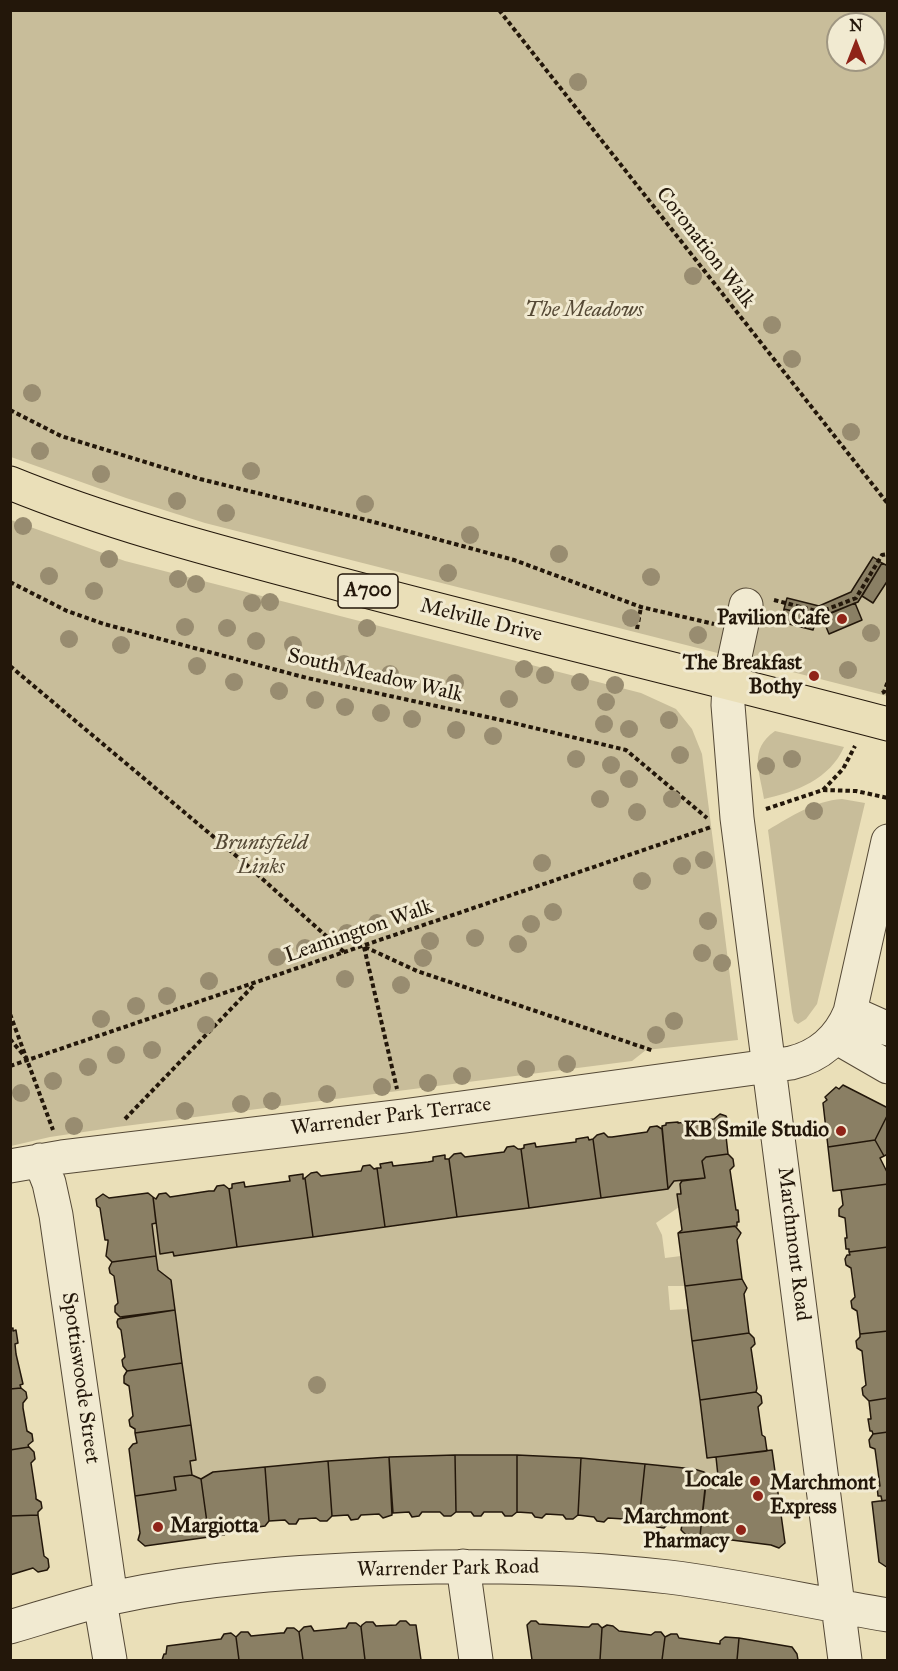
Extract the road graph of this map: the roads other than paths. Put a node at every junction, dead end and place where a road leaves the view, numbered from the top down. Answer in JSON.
{"nodes":[{"id":1,"x":10,"y":483,"type":"edge"},
{"id":2,"x":744,"y":618,"type":"road end"},
{"id":3,"x":729,"y":684,"type":"junction"},
{"id":4,"x":888,"y":724,"type":"edge"},
{"id":5,"x":888,"y":841,"type":"edge"},
{"id":6,"x":843,"y":1024,"type":"junction"},
{"id":7,"x":888,"y":1029,"type":"edge"},
{"id":8,"x":771,"y":1066,"type":"junction"},
{"id":9,"x":888,"y":1067,"type":"edge"},
{"id":10,"x":51,"y":1159,"type":"edge"},
{"id":11,"x":463,"y":1566,"type":"junction"},
{"id":12,"x":106,"y":1599,"type":"junction"},
{"id":13,"x":839,"y":1607,"type":"junction"},
{"id":14,"x":888,"y":1615,"type":"edge"},
{"id":15,"x":10,"y":1627,"type":"edge"},
{"id":16,"x":110,"y":1660,"type":"edge"},
{"id":17,"x":476,"y":1660,"type":"edge"},
{"id":18,"x":845,"y":1660,"type":"edge"}],
"edges":[{"from":1,"to":3,"type":"main road","name":"Melville Drive","number":"A700"},
{"from":2,"to":3,"type":"street","name":"Marchmont Road"},
{"from":3,"to":4,"type":"main road","name":"Melville Drive","number":"A700"},
{"from":3,"to":8,"type":"street","name":"Marchmont Road"},
{"from":5,"to":6,"type":"street"},
{"from":6,"to":7,"type":"street"},
{"from":6,"to":8,"type":"street","name":"Warrender Park Terrace"},
{"from":6,"to":9,"type":"street"},
{"from":8,"to":10,"type":"street","name":"Warrender Park Terrace"},
{"from":8,"to":13,"type":"street","name":"Marchmont Road"},
{"from":10,"to":12,"type":"street","name":"Spottiswoode Street"},
{"from":11,"to":12,"type":"street","name":"Warrender Park Road"},
{"from":11,"to":13,"type":"street","name":"Warrender Park Road"},
{"from":11,"to":17,"type":"street"},
{"from":12,"to":15,"type":"street","name":"Warrender Park Road"},
{"from":12,"to":16,"type":"street","name":"Spottiswoode Street"},
{"from":13,"to":14,"type":"street","name":"Warrender Park Road"},
{"from":13,"to":18,"type":"street","name":"Marchmont Road"}]}
